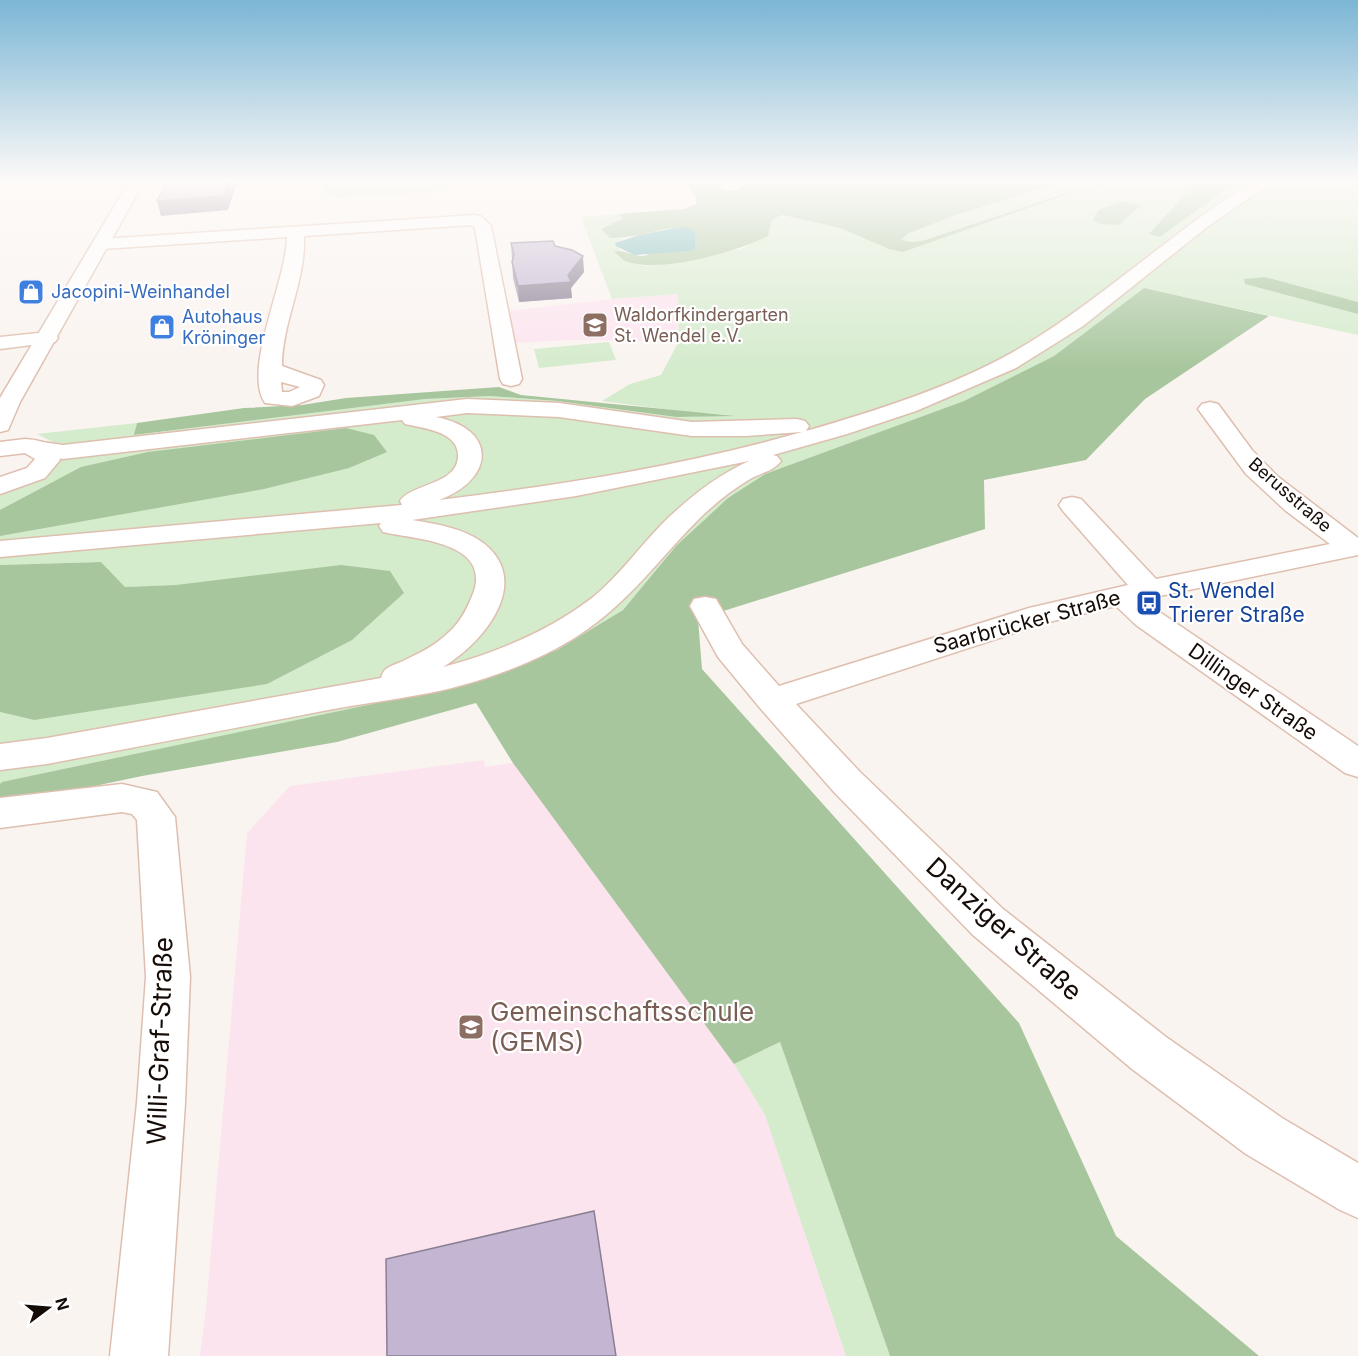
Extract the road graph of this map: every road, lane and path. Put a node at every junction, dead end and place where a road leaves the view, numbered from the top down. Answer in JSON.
{"nodes":[{"id":1,"x":113,"y":243,"type":"edge"},
{"id":2,"x":296,"y":243,"type":"edge"},
{"id":3,"x":485,"y":243,"type":"edge"},
{"id":4,"x":1176,"y":243,"type":"edge"},
{"id":5,"x":102,"y":244,"type":"joint"},
{"id":6,"x":48,"y":338,"type":"junction"},
{"id":7,"x":0,"y":343,"type":"edge"},
{"id":8,"x":271,"y":369,"type":"dead end"},
{"id":9,"x":511,"y":379,"type":"dead end"},
{"id":10,"x":1210,"y":409,"type":"dead end"},
{"id":11,"x":384,"y":416,"type":"junction"},
{"id":12,"x":867,"y":421,"type":"junction"},
{"id":13,"x":0,"y":425,"type":"edge"},
{"id":14,"x":803,"y":439,"type":"junction"},
{"id":15,"x":0,"y":449,"type":"edge"},
{"id":16,"x":43,"y":458,"type":"junction"},
{"id":17,"x":0,"y":486,"type":"edge"},
{"id":18,"x":1072,"y":505,"type":"dead end"},
{"id":19,"x":320,"y":521,"type":"junction"},
{"id":20,"x":0,"y":549,"type":"edge"},
{"id":21,"x":1349,"y":556,"type":"edge"},
{"id":22,"x":1136,"y":592,"type":"junction"},
{"id":23,"x":705,"y":606,"type":"dead end"},
{"id":24,"x":362,"y":692,"type":"junction"},
{"id":25,"x":772,"y":700,"type":"junction"},
{"id":26,"x":47,"y":751,"type":"junction"},
{"id":27,"x":0,"y":757,"type":"edge"},
{"id":28,"x":1358,"y":764,"type":"edge"},
{"id":29,"x":0,"y":766,"type":"edge"},
{"id":30,"x":0,"y":813,"type":"edge"},
{"id":31,"x":1358,"y":1192,"type":"edge"},
{"id":32,"x":139,"y":1356,"type":"edge"}],
"edges":[{"from":1,"to":5,"type":"main road"},
{"from":2,"to":8,"type":"main road"},
{"from":3,"to":9,"type":"main road"},
{"from":4,"to":12,"type":"main road"},
{"from":5,"to":6,"type":"main road"},
{"from":6,"to":7,"type":"main road"},
{"from":6,"to":13,"type":"main road"},
{"from":10,"to":21,"type":"main road","name":"Berusstraße"},
{"from":11,"to":12,"type":"main road"},
{"from":11,"to":16,"type":"main road"},
{"from":11,"to":19,"type":"main road"},
{"from":12,"to":14,"type":"main road"},
{"from":14,"to":19,"type":"main road"},
{"from":14,"to":24,"type":"main road"},
{"from":15,"to":16,"type":"main road"},
{"from":16,"to":17,"type":"main road"},
{"from":18,"to":22,"type":"main road","name":"Dillinger Straße"},
{"from":19,"to":20,"type":"main road"},
{"from":19,"to":24,"type":"main road"},
{"from":21,"to":22,"type":"main road","name":"Saarbrücker Straße"},
{"from":22,"to":25,"type":"main road","name":"Saarbrücker Straße"},
{"from":22,"to":28,"type":"main road","name":"Dillinger Straße"},
{"from":23,"to":25,"type":"main road","name":"Danziger Straße"},
{"from":24,"to":26,"type":"main road"},
{"from":25,"to":31,"type":"main road","name":"Danziger Straße"},
{"from":26,"to":27,"type":"main road"},
{"from":26,"to":29,"type":"main road"},
{"from":30,"to":32,"type":"main road","name":"Willi-Graf-Straße"}]}
